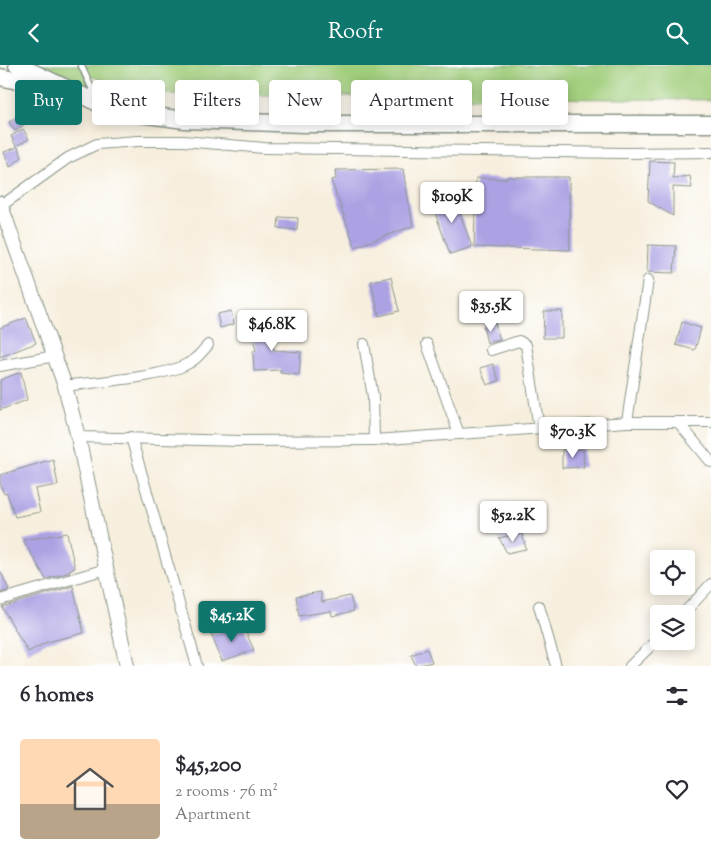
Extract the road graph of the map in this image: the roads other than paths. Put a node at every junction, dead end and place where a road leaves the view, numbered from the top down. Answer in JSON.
{"nodes":[{"id":1,"x":17,"y":65,"type":"edge"},
{"id":2,"x":81,"y":65,"type":"edge"},
{"id":3,"x":0,"y":77,"type":"edge"},
{"id":4,"x":15,"y":80,"type":"edge"},
{"id":5,"x":48,"y":80,"type":"edge"},
{"id":6,"x":92,"y":90,"type":"edge"},
{"id":7,"x":165,"y":117,"type":"edge"},
{"id":8,"x":711,"y":124,"type":"edge"},
{"id":9,"x":711,"y":152,"type":"edge"},
{"id":10,"x":1,"y":205,"type":"edge"},
{"id":11,"x":648,"y":280,"type":"dead end"},
{"id":12,"x":364,"y":344,"type":"dead end"},
{"id":13,"x":427,"y":344,"type":"dead end"},
{"id":14,"x":208,"y":345,"type":"dead end"},
{"id":15,"x":491,"y":350,"type":"dead end"},
{"id":16,"x":55,"y":356,"type":"junction"},
{"id":17,"x":0,"y":365,"type":"edge"},
{"id":18,"x":65,"y":386,"type":"junction"},
{"id":19,"x":627,"y":422,"type":"junction"},
{"id":20,"x":678,"y":422,"type":"junction"},
{"id":21,"x":711,"y":422,"type":"edge"},
{"id":22,"x":539,"y":428,"type":"junction"},
{"id":23,"x":459,"y":434,"type":"junction"},
{"id":24,"x":78,"y":437,"type":"junction"},
{"id":25,"x":131,"y":437,"type":"junction"},
{"id":26,"x":374,"y":440,"type":"junction"},
{"id":27,"x":711,"y":462,"type":"edge"},
{"id":28,"x":106,"y":569,"type":"junction"},
{"id":29,"x":711,"y":584,"type":"edge"},
{"id":30,"x":0,"y":600,"type":"edge"},
{"id":31,"x":691,"y":605,"type":"edge"},
{"id":32,"x":539,"y":606,"type":"dead end"},
{"id":33,"x":650,"y":647,"type":"edge"},
{"id":34,"x":127,"y":666,"type":"edge"},
{"id":35,"x":198,"y":666,"type":"edge"},
{"id":36,"x":556,"y":666,"type":"edge"},
{"id":37,"x":630,"y":666,"type":"edge"}],
"edges":[{"from":1,"to":5,"type":"main road"},
{"from":2,"to":6,"type":"lane"},
{"from":3,"to":4,"type":"main road"},
{"from":7,"to":8,"type":"main road"},
{"from":9,"to":10,"type":"street"},
{"from":10,"to":16,"type":"street"},
{"from":11,"to":19,"type":"street"},
{"from":12,"to":26,"type":"street"},
{"from":13,"to":23,"type":"street"},
{"from":14,"to":18,"type":"street"},
{"from":15,"to":22,"type":"street"},
{"from":16,"to":17,"type":"street"},
{"from":16,"to":18,"type":"street"},
{"from":18,"to":24,"type":"street"},
{"from":19,"to":20,"type":"street"},
{"from":19,"to":22,"type":"street"},
{"from":20,"to":21,"type":"street"},
{"from":20,"to":27,"type":"street"},
{"from":22,"to":23,"type":"street"},
{"from":23,"to":26,"type":"street"},
{"from":24,"to":25,"type":"street"},
{"from":24,"to":28,"type":"street"},
{"from":25,"to":26,"type":"street"},
{"from":25,"to":35,"type":"street"},
{"from":28,"to":30,"type":"street"},
{"from":28,"to":34,"type":"street"},
{"from":29,"to":31,"type":"street"},
{"from":32,"to":36,"type":"street"},
{"from":33,"to":37,"type":"street"}]}
